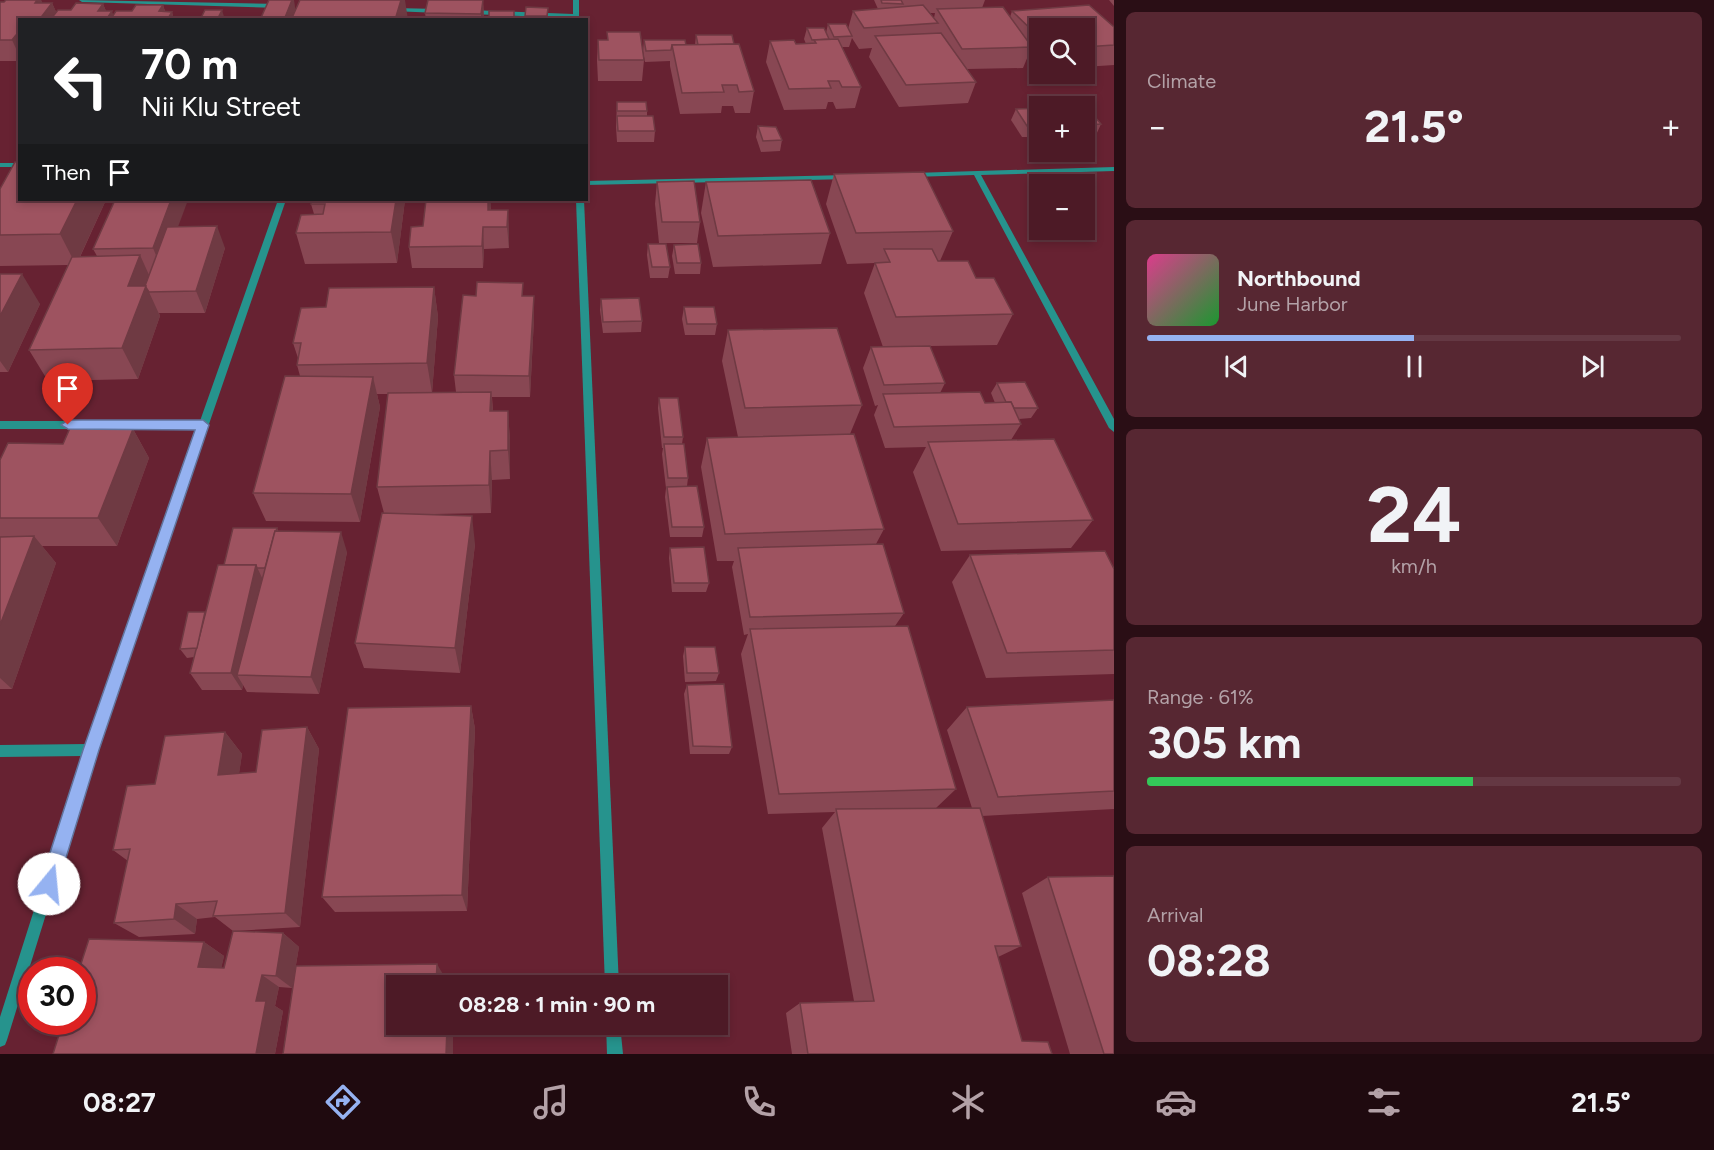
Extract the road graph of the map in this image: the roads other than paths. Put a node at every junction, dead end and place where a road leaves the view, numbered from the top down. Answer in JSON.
{"nodes":[{"id":1,"x":82,"y":0,"type":"edge"},
{"id":2,"x":576,"y":0,"type":"edge"},
{"id":3,"x":150,"y":1,"type":"edge"},
{"id":4,"x":291,"y":7,"type":"edge"},
{"id":5,"x":386,"y":10,"type":"edge"},
{"id":6,"x":446,"y":12,"type":"edge"},
{"id":7,"x":457,"y":12,"type":"edge"},
{"id":8,"x":576,"y":18,"type":"edge"},
{"id":9,"x":0,"y":165,"type":"edge"},
{"id":10,"x":18,"y":165,"type":"edge"},
{"id":11,"x":1114,"y":169,"type":"edge"},
{"id":12,"x":977,"y":174,"type":"junction"},
{"id":13,"x":906,"y":175,"type":"edge"},
{"id":14,"x":859,"y":176,"type":"edge"},
{"id":15,"x":588,"y":183,"type":"edge"},
{"id":16,"x":282,"y":201,"type":"edge"},
{"id":17,"x":580,"y":201,"type":"edge"},
{"id":18,"x":0,"y":424,"type":"edge"},
{"id":19,"x":203,"y":425,"type":"junction"},
{"id":20,"x":1114,"y":428,"type":"edge"},
{"id":21,"x":91,"y":750,"type":"junction"},
{"id":22,"x":0,"y":751,"type":"edge"},
{"id":23,"x":612,"y":975,"type":"edge"},
{"id":24,"x":614,"y":1035,"type":"edge"},
{"id":25,"x":0,"y":1040,"type":"edge"},
{"id":26,"x":615,"y":1054,"type":"edge"}],
"edges":[{"from":1,"to":3,"type":"street"},
{"from":2,"to":8,"type":"street"},
{"from":3,"to":4,"type":"street"},
{"from":5,"to":6,"type":"street"},
{"from":7,"to":8,"type":"street"},
{"from":9,"to":10,"type":"street"},
{"from":11,"to":12,"type":"street"},
{"from":12,"to":13,"type":"street"},
{"from":12,"to":20,"type":"street"},
{"from":14,"to":15,"type":"street"},
{"from":16,"to":19,"type":"street"},
{"from":17,"to":23,"type":"street"},
{"from":18,"to":19,"type":"street"},
{"from":19,"to":21,"type":"street"},
{"from":21,"to":22,"type":"street"},
{"from":21,"to":25,"type":"street"},
{"from":24,"to":26,"type":"street"}]}
